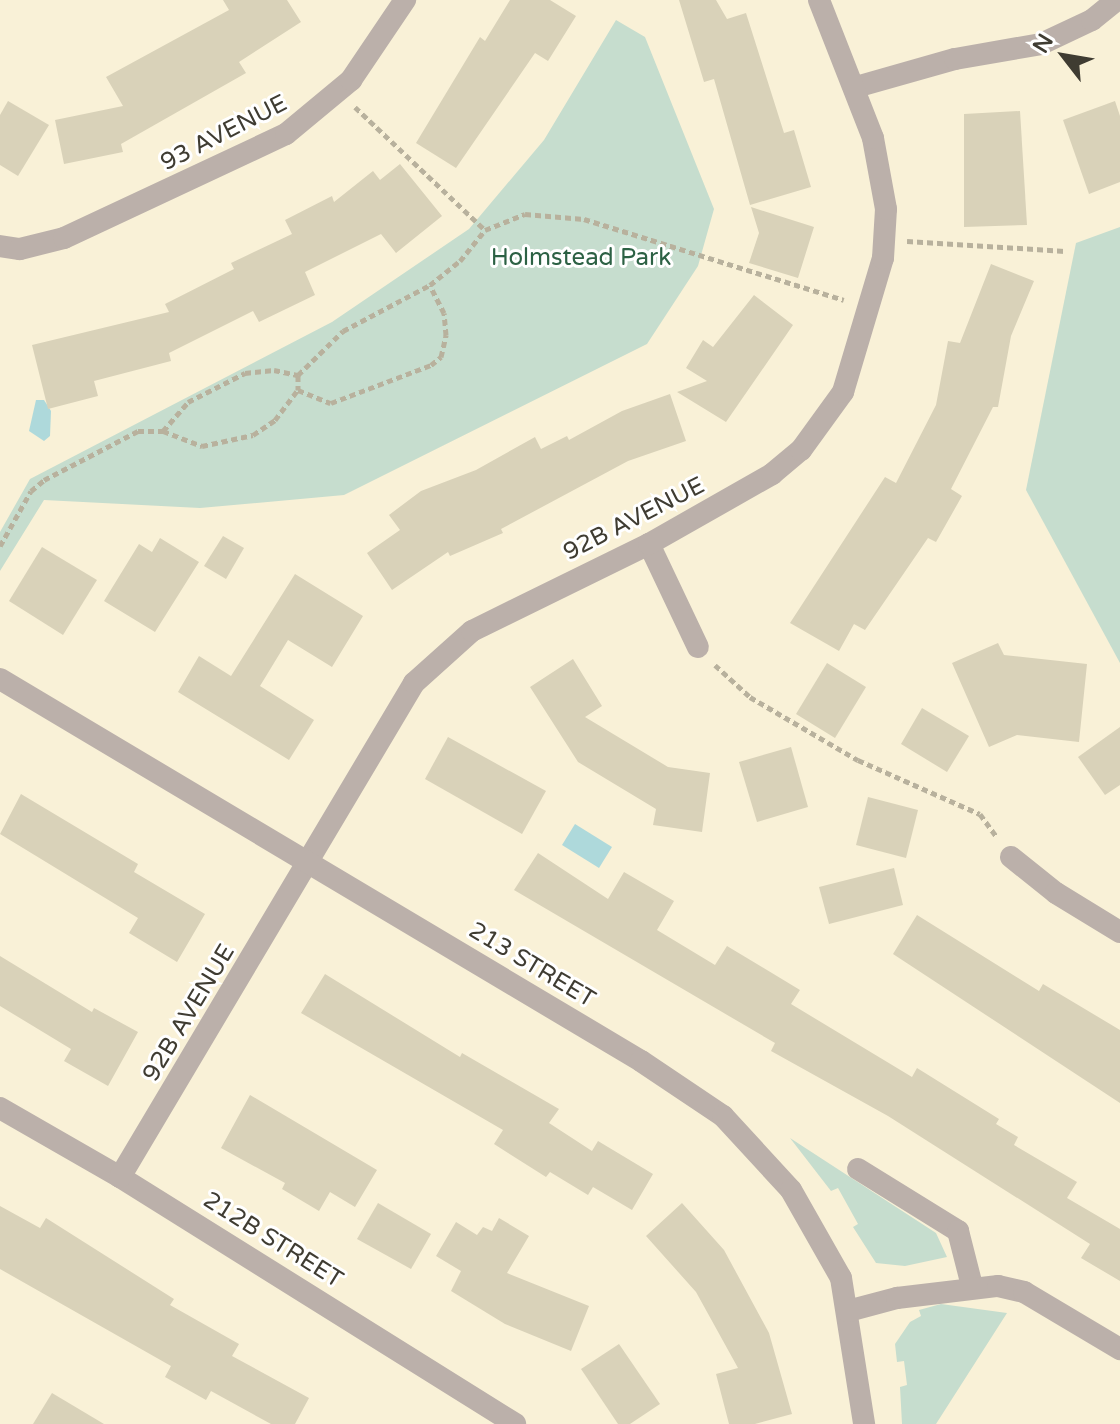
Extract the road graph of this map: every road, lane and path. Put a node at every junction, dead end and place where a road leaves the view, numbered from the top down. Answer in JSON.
{"nodes":[{"id":1,"x":405,"y":0,"type":"edge"},
{"id":2,"x":819,"y":0,"type":"edge"},
{"id":3,"x":1117,"y":0,"type":"edge"},
{"id":4,"x":856,"y":87,"type":"junction"},
{"id":5,"x":340,"y":93,"type":"junction"},
{"id":6,"x":485,"y":230,"type":"junction"},
{"id":7,"x":886,"y":240,"type":"junction"},
{"id":8,"x":10,"y":248,"type":"edge"},
{"id":9,"x":1065,"y":251,"type":"dead end"},
{"id":10,"x":430,"y":285,"type":"junction"},
{"id":11,"x":870,"y":307,"type":"junction"},
{"id":12,"x":298,"y":375,"type":"junction"},
{"id":13,"x":298,"y":390,"type":"junction"},
{"id":14,"x":163,"y":431,"type":"junction"},
{"id":15,"x":649,"y":544,"type":"junction"},
{"id":16,"x":0,"y":546,"type":"edge"},
{"id":17,"x":698,"y":647,"type":"joint"},
{"id":18,"x":0,"y":679,"type":"edge"},
{"id":19,"x":1011,"y":857,"type":"joint"},
{"id":20,"x":309,"y":861,"type":"junction"},
{"id":21,"x":1120,"y":932,"type":"edge"},
{"id":22,"x":0,"y":1108,"type":"edge"},
{"id":23,"x":858,"y":1169,"type":"dead end"},
{"id":24,"x":120,"y":1177,"type":"junction"},
{"id":25,"x":972,"y":1286,"type":"junction"},
{"id":26,"x":848,"y":1311,"type":"junction"},
{"id":27,"x":1120,"y":1349,"type":"edge"},
{"id":28,"x":516,"y":1422,"type":"edge"},
{"id":29,"x":864,"y":1424,"type":"edge"}],
"edges":[{"from":1,"to":5,"type":"street","name":"93 AVENUE"},
{"from":2,"to":4,"type":"street","name":"92B AVENUE"},
{"from":3,"to":4,"type":"street"},
{"from":4,"to":7,"type":"street","name":"92B AVENUE"},
{"from":5,"to":6,"type":"path"},
{"from":5,"to":8,"type":"street","name":"93 AVENUE"},
{"from":6,"to":10,"type":"path"},
{"from":6,"to":11,"type":"path"},
{"from":7,"to":9,"type":"path"},
{"from":7,"to":11,"type":"street","name":"92B AVENUE"},
{"from":10,"to":12,"type":"path"},
{"from":10,"to":13,"type":"path"},
{"from":11,"to":15,"type":"street","name":"92B AVENUE"},
{"from":12,"to":13,"type":"path"},
{"from":12,"to":14,"type":"path"},
{"from":13,"to":14,"type":"path"},
{"from":14,"to":16,"type":"path"},
{"from":15,"to":17,"type":"street"},
{"from":15,"to":20,"type":"street","name":"92B AVENUE"},
{"from":17,"to":19,"type":"path"},
{"from":18,"to":20,"type":"street","name":"213 STREET"},
{"from":19,"to":21,"type":"street"},
{"from":20,"to":24,"type":"street","name":"92B AVENUE"},
{"from":20,"to":26,"type":"street","name":"213 STREET"},
{"from":22,"to":24,"type":"street","name":"212B STREET"},
{"from":23,"to":25,"type":"street"},
{"from":24,"to":28,"type":"street","name":"212B STREET"},
{"from":25,"to":26,"type":"street"},
{"from":25,"to":27,"type":"street"},
{"from":26,"to":29,"type":"street","name":"213 STREET"}]}
